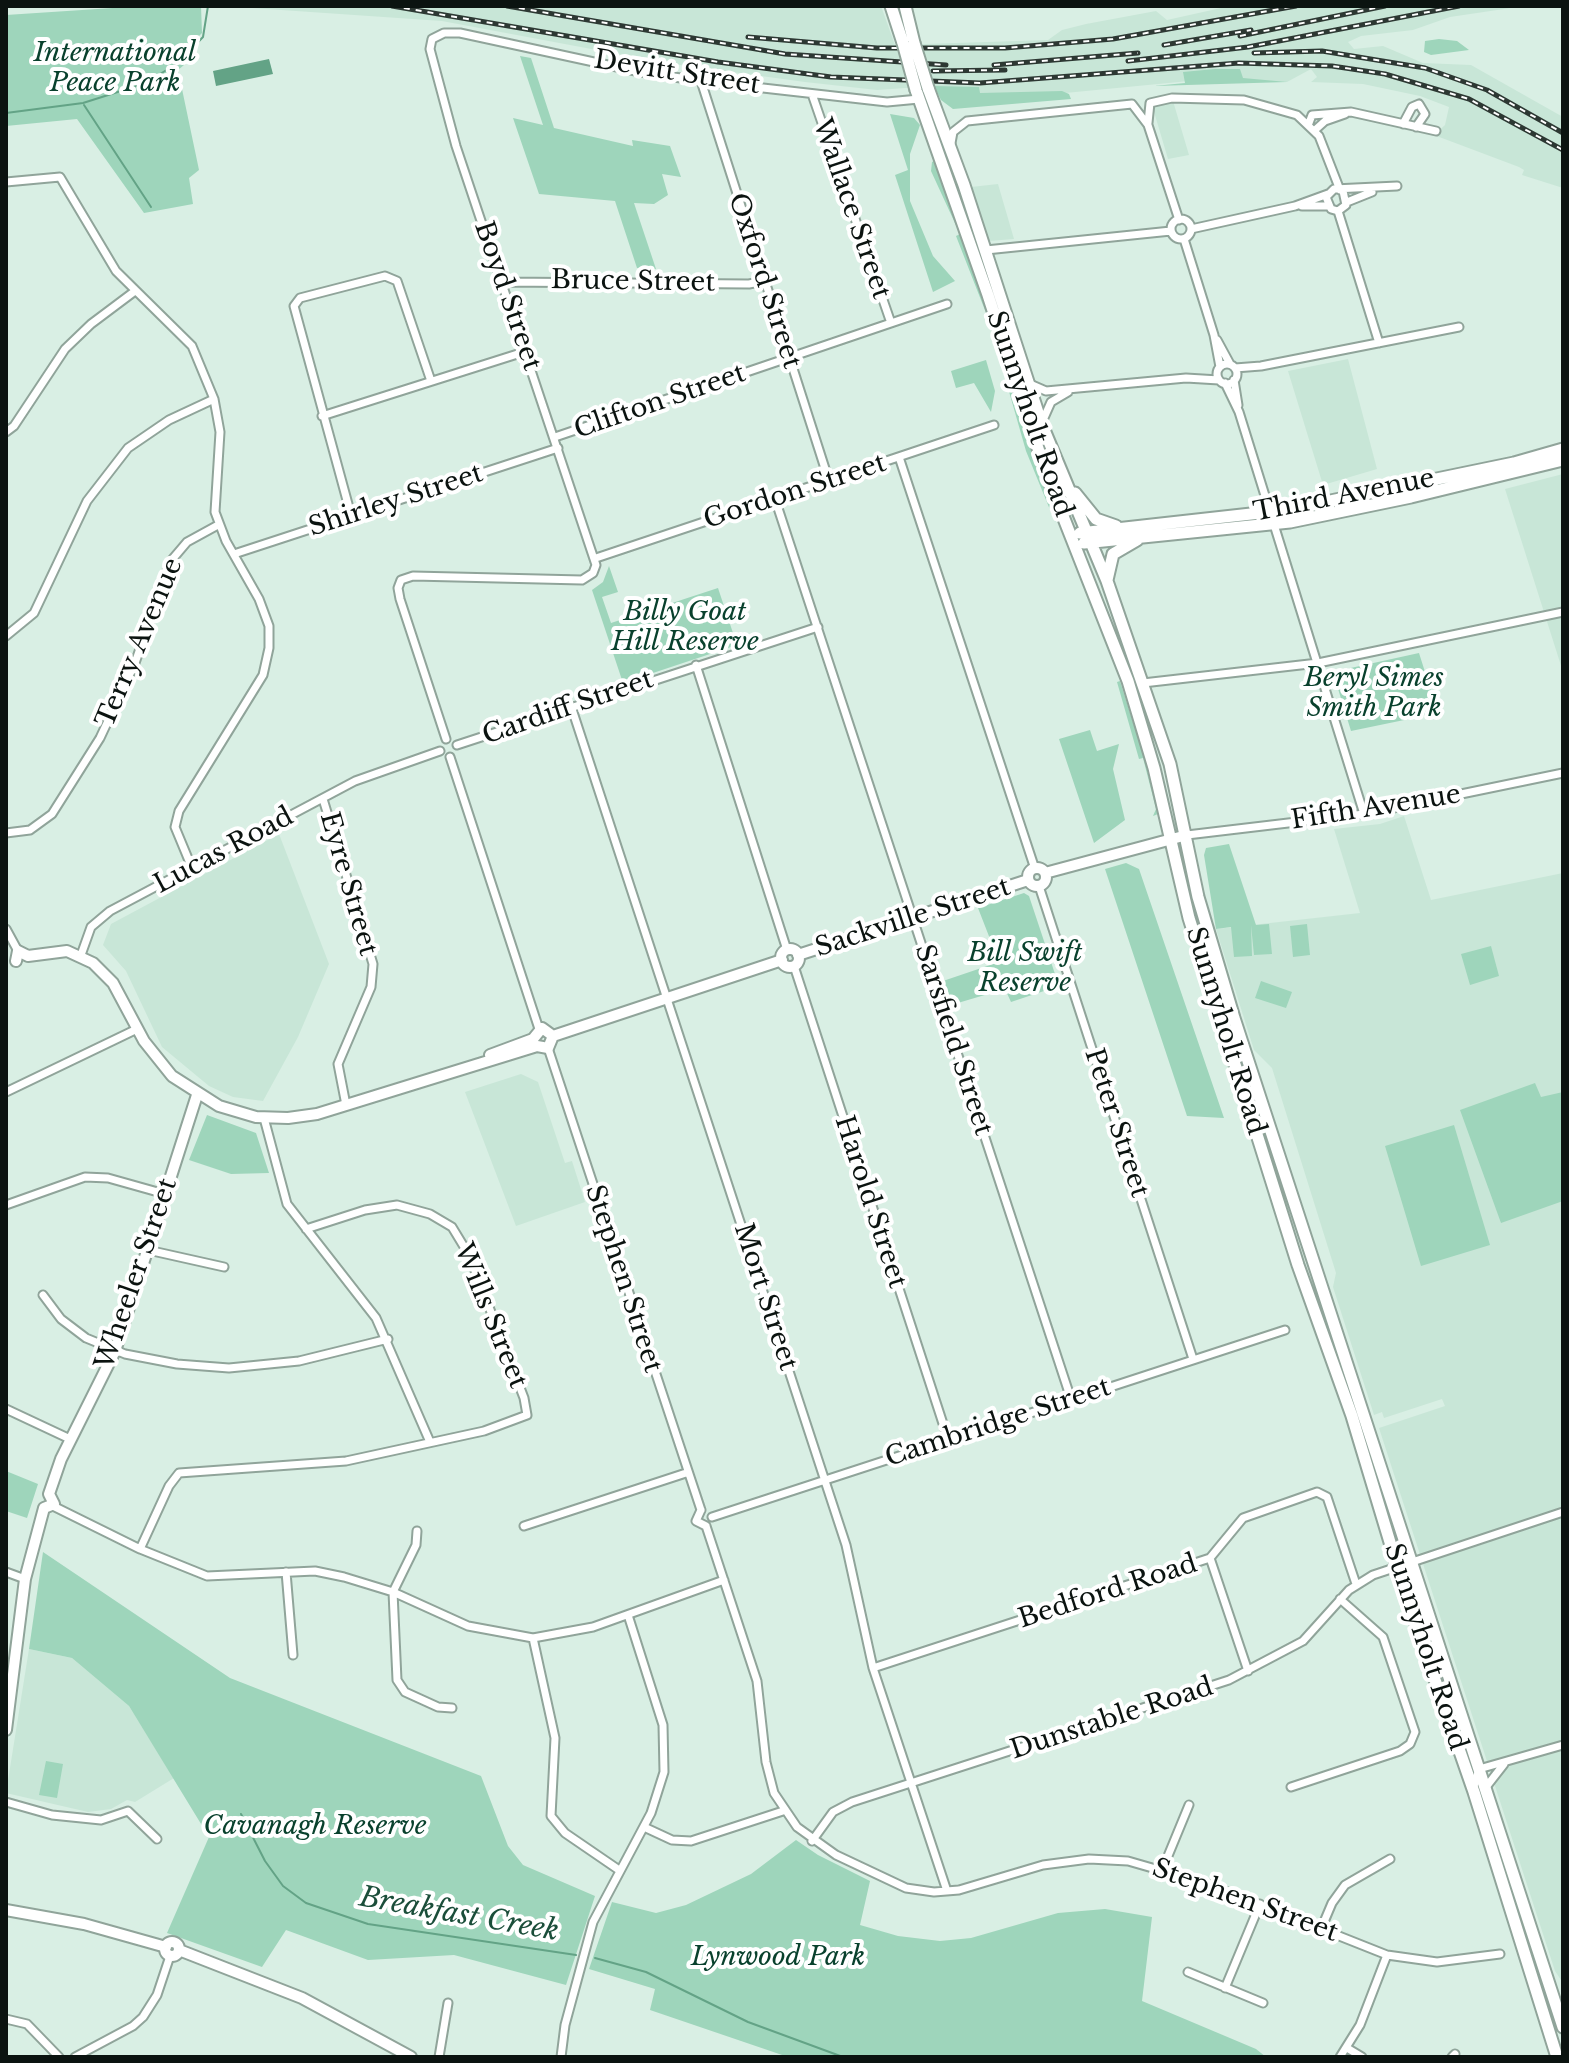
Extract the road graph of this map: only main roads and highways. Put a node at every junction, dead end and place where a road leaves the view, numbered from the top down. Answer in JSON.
{"nodes":[{"id":1,"x":891,"y":6,"type":"edge"},
{"id":2,"x":905,"y":6,"type":"edge"},
{"id":3,"x":908,"y":43,"type":"junction"},
{"id":4,"x":921,"y":92,"type":"junction"},
{"id":5,"x":1563,"y":449,"type":"edge"},
{"id":6,"x":1563,"y":460,"type":"edge"},
{"id":7,"x":1057,"y":465,"type":"junction"},
{"id":8,"x":1273,"y":519,"type":"junction"},
{"id":9,"x":1122,"y":528,"type":"junction"},
{"id":10,"x":1149,"y":535,"type":"junction"},
{"id":11,"x":1088,"y":536,"type":"junction"},
{"id":12,"x":1074,"y":541,"type":"junction"},
{"id":13,"x":1107,"y":581,"type":"junction"},
{"id":14,"x":1480,"y":1790,"type":"junction"},
{"id":15,"x":1563,"y":2027,"type":"edge"},
{"id":16,"x":1557,"y":2057,"type":"edge"}],
"edges":[{"from":1,"to":3,"type":"main road","name":"Sunnyholt Road"},
{"from":2,"to":3,"type":"main road","name":"Sunnyholt Road"},
{"from":3,"to":4,"type":"main road","name":"Sunnyholt Road","bridge":true},
{"from":4,"to":7,"type":"main road","name":"Sunnyholt Road"},
{"from":4,"to":12,"type":"main road","name":"Sunnyholt Road"},
{"from":5,"to":8,"type":"main road","name":"Third Avenue"},
{"from":6,"to":8,"type":"main road","name":"Third Avenue"},
{"from":7,"to":9,"type":"main road"},
{"from":7,"to":11,"type":"main road","name":"Sunnyholt Road"},
{"from":8,"to":9,"type":"main road","name":"Third Avenue"},
{"from":8,"to":10,"type":"main road","name":"Third Avenue"},
{"from":9,"to":11,"type":"main road","name":"Third Avenue"},
{"from":10,"to":11,"type":"main road","name":"Third Avenue"},
{"from":10,"to":13,"type":"main road","name":"Third Avenue"},
{"from":11,"to":12,"type":"main road","name":"Third Avenue"},
{"from":11,"to":13,"type":"main road","name":"Sunnyholt Road"},
{"from":12,"to":14,"type":"main road","name":"Sunnyholt Road"},
{"from":13,"to":14,"type":"main road","name":"Sunnyholt Road"},
{"from":14,"to":15,"type":"main road","name":"Sunnyholt Road"},
{"from":14,"to":16,"type":"main road","name":"Sunnyholt Road"}]}
